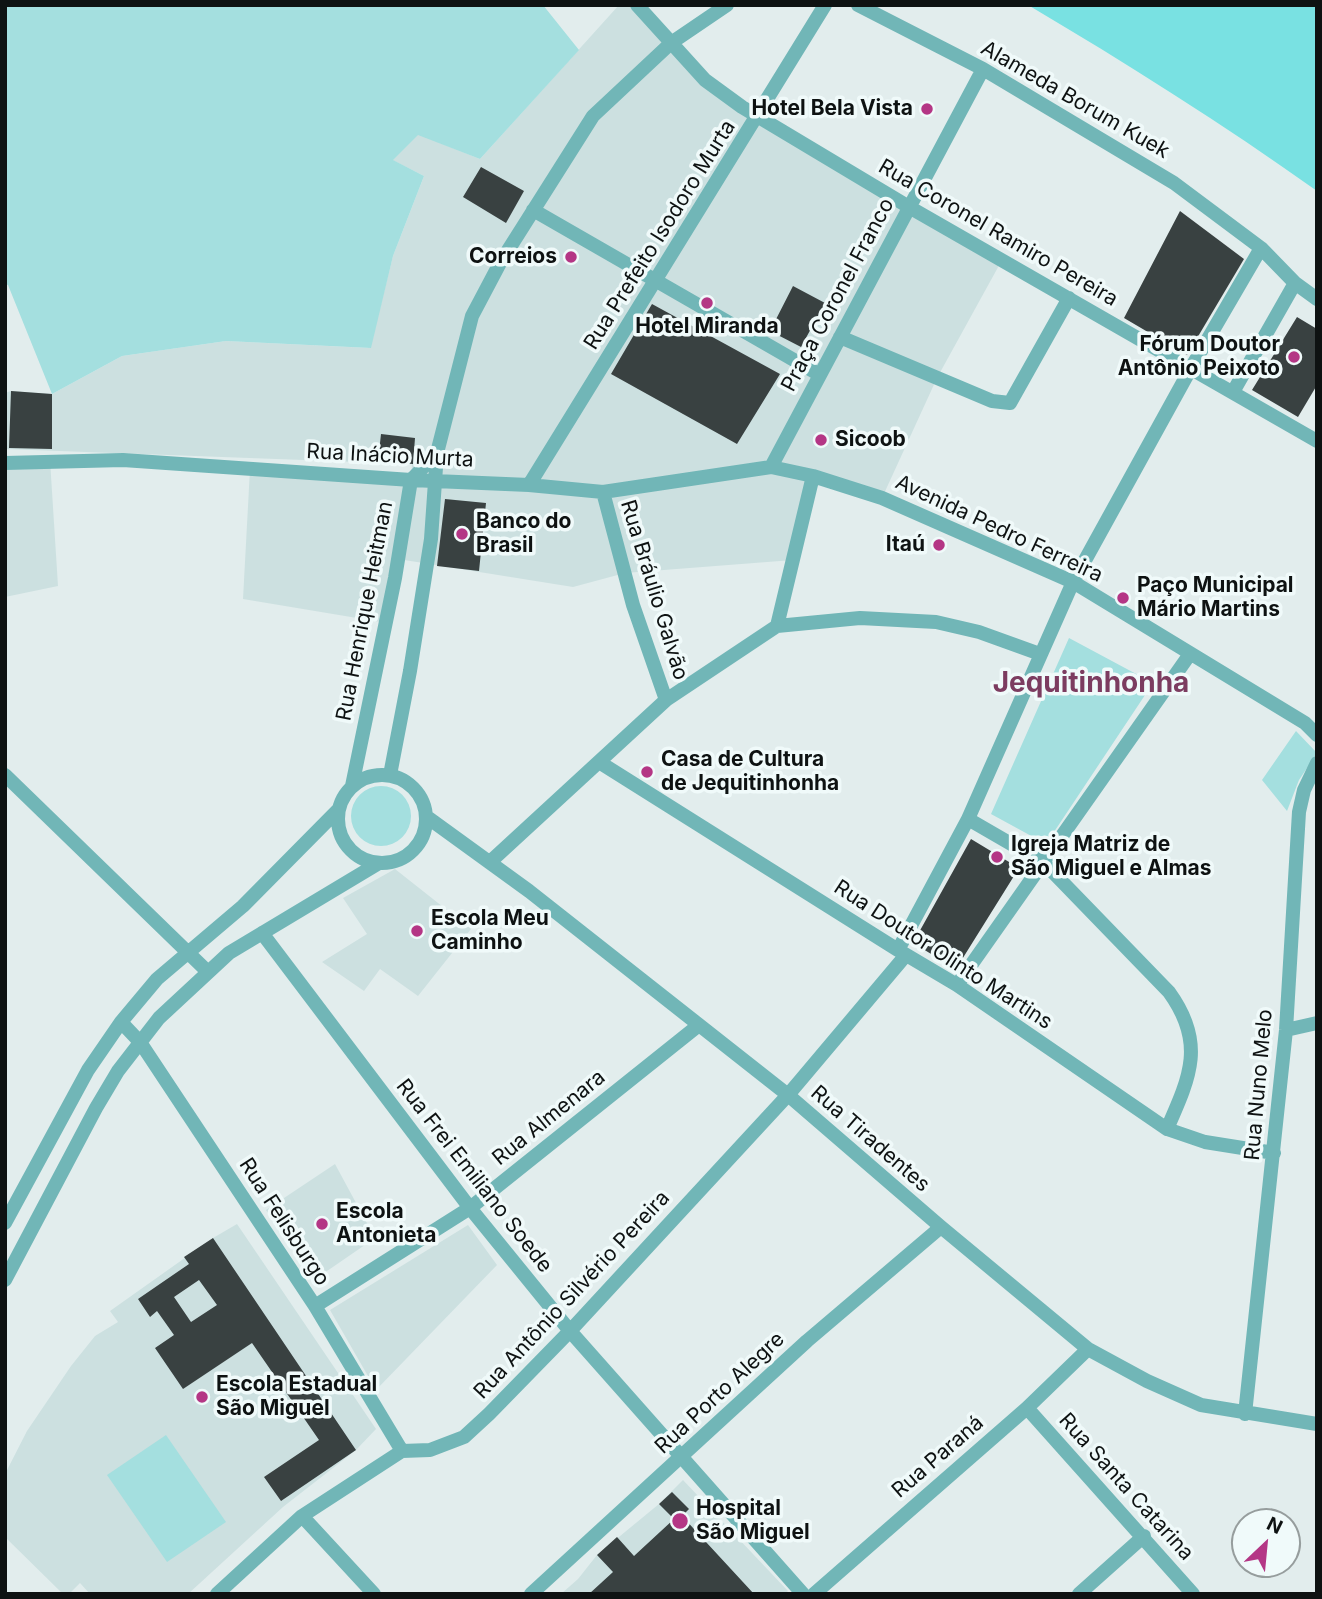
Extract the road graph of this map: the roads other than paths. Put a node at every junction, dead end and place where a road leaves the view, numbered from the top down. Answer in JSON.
{"nodes":[{"id":1,"x":637,"y":5,"type":"edge"},
{"id":2,"x":727,"y":5,"type":"edge"},
{"id":3,"x":825,"y":5,"type":"edge"},
{"id":4,"x":858,"y":5,"type":"edge"},
{"id":5,"x":671,"y":43,"type":"junction"},
{"id":6,"x":984,"y":69,"type":"junction"},
{"id":7,"x":758,"y":117,"type":"junction"},
{"id":8,"x":909,"y":207,"type":"junction"},
{"id":9,"x":533,"y":210,"type":"junction"},
{"id":10,"x":1261,"y":248,"type":"junction"},
{"id":11,"x":657,"y":281,"type":"junction"},
{"id":12,"x":1295,"y":283,"type":"junction"},
{"id":13,"x":1069,"y":298,"type":"junction"},
{"id":14,"x":1317,"y":299,"type":"edge"},
{"id":15,"x":840,"y":338,"type":"junction"},
{"id":16,"x":1191,"y":368,"type":"junction"},
{"id":17,"x":820,"y":375,"type":"junction"},
{"id":18,"x":1233,"y":392,"type":"junction"},
{"id":19,"x":1317,"y":441,"type":"edge"},
{"id":20,"x":437,"y":453,"type":"junction"},
{"id":21,"x":5,"y":463,"type":"edge"},
{"id":22,"x":771,"y":467,"type":"junction"},
{"id":23,"x":813,"y":476,"type":"junction"},
{"id":24,"x":411,"y":480,"type":"junction"},
{"id":25,"x":436,"y":481,"type":"junction"},
{"id":26,"x":529,"y":485,"type":"junction"},
{"id":27,"x":603,"y":492,"type":"junction"},
{"id":28,"x":1073,"y":582,"type":"junction"},
{"id":29,"x":777,"y":626,"type":"junction"},
{"id":30,"x":1040,"y":654,"type":"junction"},
{"id":31,"x":1190,"y":654,"type":"junction"},
{"id":32,"x":666,"y":700,"type":"junction"},
{"id":33,"x":1311,"y":720,"type":"edge"},
{"id":34,"x":1317,"y":734,"type":"edge"},
{"id":35,"x":599,"y":762,"type":"junction"},
{"id":36,"x":1317,"y":763,"type":"edge"},
{"id":37,"x":390,"y":775,"type":"junction"},
{"id":38,"x":7,"y":779,"type":"edge"},
{"id":39,"x":352,"y":786,"type":"junction"},
{"id":40,"x":339,"y":809,"type":"junction"},
{"id":41,"x":427,"y":817,"type":"junction"},
{"id":42,"x":968,"y":819,"type":"junction"},
{"id":43,"x":490,"y":862,"type":"junction"},
{"id":44,"x":379,"y":863,"type":"junction"},
{"id":45,"x":1044,"y":863,"type":"junction"},
{"id":46,"x":262,"y":933,"type":"junction"},
{"id":47,"x":188,"y":951,"type":"junction"},
{"id":48,"x":902,"y":953,"type":"junction"},
{"id":49,"x":208,"y":972,"type":"junction"},
{"id":50,"x":957,"y":985,"type":"junction"},
{"id":51,"x":121,"y":1022,"type":"junction"},
{"id":52,"x":1317,"y":1023,"type":"edge"},
{"id":53,"x":699,"y":1026,"type":"junction"},
{"id":54,"x":1286,"y":1030,"type":"junction"},
{"id":55,"x":140,"y":1042,"type":"junction"},
{"id":56,"x":788,"y":1095,"type":"junction"},
{"id":57,"x":1167,"y":1129,"type":"junction"},
{"id":58,"x":1274,"y":1153,"type":"junction"},
{"id":59,"x":470,"y":1208,"type":"junction"},
{"id":60,"x":5,"y":1223,"type":"edge"},
{"id":61,"x":941,"y":1227,"type":"junction"},
{"id":62,"x":5,"y":1280,"type":"edge"},
{"id":63,"x":315,"y":1306,"type":"junction"},
{"id":64,"x":570,"y":1331,"type":"junction"},
{"id":65,"x":1088,"y":1349,"type":"junction"},
{"id":66,"x":1027,"y":1408,"type":"junction"},
{"id":67,"x":1245,"y":1414,"type":"junction"},
{"id":68,"x":1317,"y":1424,"type":"edge"},
{"id":69,"x":402,"y":1451,"type":"junction"},
{"id":70,"x":682,"y":1458,"type":"junction"},
{"id":71,"x":302,"y":1516,"type":"junction"},
{"id":72,"x":1143,"y":1536,"type":"junction"},
{"id":73,"x":216,"y":1594,"type":"edge"},
{"id":74,"x":374,"y":1594,"type":"edge"},
{"id":75,"x":531,"y":1594,"type":"edge"},
{"id":76,"x":803,"y":1594,"type":"edge"},
{"id":77,"x":814,"y":1594,"type":"edge"},
{"id":78,"x":1079,"y":1594,"type":"edge"},
{"id":79,"x":1193,"y":1594,"type":"edge"}],
"edges":[{"from":1,"to":5,"type":"street","name":"Rua Coronel Ramiro Pereira"},
{"from":2,"to":5,"type":"street","name":"Rua Henrique Heitman"},
{"from":3,"to":7,"type":"street","name":"Rua Prefeito Isodoro Murta"},
{"from":4,"to":6,"type":"street","name":"Alameda Borum Kuek"},
{"from":5,"to":7,"type":"street","name":"Rua Coronel Ramiro Pereira"},
{"from":5,"to":9,"type":"street","name":"Rua Henrique Heitman"},
{"from":6,"to":8,"type":"street","name":"Praça Coronel Franco"},
{"from":6,"to":10,"type":"street","name":"Alameda Borum Kuek"},
{"from":7,"to":8,"type":"street","name":"Rua Coronel Ramiro Pereira"},
{"from":7,"to":11,"type":"street","name":"Rua Prefeito Isodoro Murta"},
{"from":8,"to":13,"type":"street","name":"Rua Coronel Ramiro Pereira"},
{"from":8,"to":15,"type":"street","name":"Praça Coronel Franco"},
{"from":9,"to":11,"type":"street"},
{"from":9,"to":20,"type":"street","name":"Rua Henrique Heitman"},
{"from":10,"to":12,"type":"street","name":"Alameda Borum Kuek"},
{"from":10,"to":16,"type":"street"},
{"from":11,"to":17,"type":"street"},
{"from":11,"to":26,"type":"street","name":"Rua Prefeito Isodoro Murta"},
{"from":12,"to":14,"type":"street","name":"Alameda Borum Kuek"},
{"from":12,"to":18,"type":"street"},
{"from":13,"to":15,"type":"street"},
{"from":13,"to":16,"type":"street","name":"Rua Coronel Ramiro Pereira"},
{"from":15,"to":17,"type":"street","name":"Praça Coronel Franco"},
{"from":16,"to":18,"type":"street","name":"Rua Coronel Ramiro Pereira"},
{"from":16,"to":28,"type":"street"},
{"from":17,"to":22,"type":"street","name":"Praça Coronel Franco"},
{"from":18,"to":19,"type":"street","name":"Rua Coronel Ramiro Pereira"},
{"from":20,"to":24,"type":"street","name":"Rua Henrique Heitman"},
{"from":20,"to":25,"type":"street","name":"Rua Henrique Heitman"},
{"from":21,"to":24,"type":"street","name":"Rua Inácio Murta"},
{"from":22,"to":23,"type":"street","name":"Avenida Pedro Ferreira"},
{"from":22,"to":27,"type":"street","name":"Rua Inácio Murta"},
{"from":23,"to":28,"type":"street","name":"Avenida Pedro Ferreira"},
{"from":23,"to":29,"type":"street"},
{"from":24,"to":25,"type":"street","name":"Rua Inácio Murta"},
{"from":24,"to":39,"type":"street","name":"Rua Henrique Heitman"},
{"from":25,"to":26,"type":"street","name":"Rua Inácio Murta"},
{"from":25,"to":37,"type":"street","name":"Rua Henrique Heitman"},
{"from":26,"to":27,"type":"street","name":"Rua Inácio Murta"},
{"from":27,"to":32,"type":"street","name":"Rua Bráulio Galvão"},
{"from":28,"to":30,"type":"street","name":"Rua Antônio Silvério Pereira"},
{"from":28,"to":31,"type":"street","name":"Avenida Pedro Ferreira"},
{"from":29,"to":30,"type":"street"},
{"from":29,"to":32,"type":"street"},
{"from":30,"to":42,"type":"street","name":"Rua Antônio Silvério Pereira"},
{"from":31,"to":33,"type":"street","name":"Avenida Pedro Ferreira"},
{"from":31,"to":45,"type":"street"},
{"from":32,"to":35,"type":"street"},
{"from":33,"to":34,"type":"street","name":"Avenida Pedro Ferreira"},
{"from":35,"to":43,"type":"street"},
{"from":35,"to":48,"type":"street","name":"Rua Doutor Olinto Martins"},
{"from":36,"to":54,"type":"street","name":"Rua Nuno Melo"},
{"from":37,"to":39,"type":"street"},
{"from":37,"to":41,"type":"street"},
{"from":38,"to":47,"type":"street"},
{"from":39,"to":40,"type":"street"},
{"from":40,"to":44,"type":"street"},
{"from":40,"to":47,"type":"street"},
{"from":41,"to":43,"type":"street","name":"Rua Tiradentes"},
{"from":41,"to":44,"type":"street"},
{"from":42,"to":45,"type":"street"},
{"from":42,"to":48,"type":"street","name":"Rua Antônio Silvério Pereira"},
{"from":43,"to":53,"type":"street","name":"Rua Tiradentes"},
{"from":44,"to":46,"type":"street"},
{"from":45,"to":50,"type":"street"},
{"from":45,"to":57,"type":"street"},
{"from":46,"to":49,"type":"street"},
{"from":46,"to":59,"type":"street","name":"Rua Frei Emiliano Soede"},
{"from":47,"to":49,"type":"street"},
{"from":47,"to":51,"type":"street"},
{"from":48,"to":50,"type":"street","name":"Rua Doutor Olinto Martins"},
{"from":48,"to":56,"type":"street","name":"Rua Antônio Silvério Pereira"},
{"from":49,"to":55,"type":"street"},
{"from":50,"to":57,"type":"street","name":"Rua Doutor Olinto Martins"},
{"from":51,"to":55,"type":"street","name":"Rua Felisburgo"},
{"from":51,"to":60,"type":"street"},
{"from":52,"to":54,"type":"street"},
{"from":53,"to":56,"type":"street","name":"Rua Tiradentes"},
{"from":53,"to":59,"type":"street","name":"Rua Almenara"},
{"from":54,"to":58,"type":"street","name":"Rua Nuno Melo"},
{"from":55,"to":62,"type":"street"},
{"from":55,"to":63,"type":"street","name":"Rua Felisburgo"},
{"from":56,"to":61,"type":"street","name":"Rua Tiradentes"},
{"from":56,"to":64,"type":"street","name":"Rua Antônio Silvério Pereira"},
{"from":57,"to":58,"type":"street","name":"Rua Doutor Olinto Martins"},
{"from":58,"to":67,"type":"street","name":"Rua Nuno Melo"},
{"from":59,"to":63,"type":"street","name":"Rua Almenara"},
{"from":59,"to":64,"type":"street","name":"Rua Frei Emiliano Soede"},
{"from":61,"to":65,"type":"street","name":"Rua Tiradentes"},
{"from":61,"to":70,"type":"street","name":"Rua Porto Alegre"},
{"from":63,"to":69,"type":"street","name":"Rua Felisburgo"},
{"from":64,"to":69,"type":"street","name":"Rua Antônio Silvério Pereira"},
{"from":64,"to":70,"type":"street","name":"Rua Frei Emiliano Soede"},
{"from":65,"to":66,"type":"street","name":"Rua Paraná"},
{"from":65,"to":67,"type":"street","name":"Rua Tiradentes"},
{"from":66,"to":72,"type":"street","name":"Rua Santa Catarina"},
{"from":66,"to":77,"type":"street","name":"Rua Paraná"},
{"from":67,"to":68,"type":"street","name":"Rua Tiradentes"},
{"from":69,"to":71,"type":"street","name":"Rua Antônio Silvério Pereira"},
{"from":70,"to":75,"type":"street","name":"Rua Porto Alegre"},
{"from":70,"to":76,"type":"street","name":"Rua Frei Emiliano Soede"},
{"from":71,"to":73,"type":"street","name":"Rua Antônio Silvério Pereira"},
{"from":71,"to":74,"type":"street"},
{"from":72,"to":78,"type":"street"},
{"from":72,"to":79,"type":"street","name":"Rua Santa Catarina"}]}
